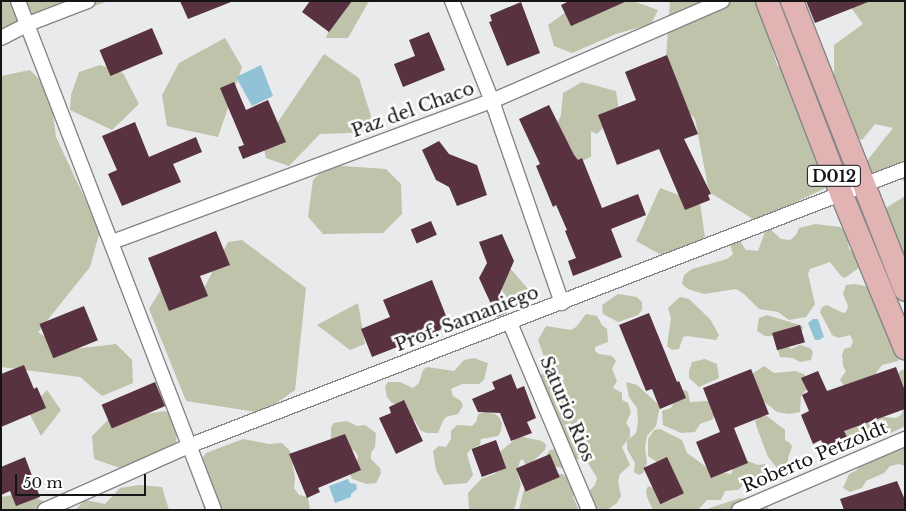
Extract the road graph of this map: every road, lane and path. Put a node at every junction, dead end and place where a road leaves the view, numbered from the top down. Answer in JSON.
{"nodes":[{"id":1,"x":18,"y":1,"type":"edge"},
{"id":2,"x":88,"y":1,"type":"edge"},
{"id":3,"x":452,"y":1,"type":"edge"},
{"id":4,"x":722,"y":1,"type":"edge"},
{"id":5,"x":767,"y":1,"type":"edge"},
{"id":6,"x":792,"y":1,"type":"edge"},
{"id":7,"x":28,"y":24,"type":"junction"},
{"id":8,"x":1,"y":38,"type":"edge"},
{"id":9,"x":492,"y":101,"type":"junction"},
{"id":10,"x":905,"y":169,"type":"edge"},
{"id":11,"x":863,"y":184,"type":"junction"},
{"id":12,"x":841,"y":193,"type":"junction"},
{"id":13,"x":112,"y":242,"type":"junction"},
{"id":14,"x":905,"y":290,"type":"edge"},
{"id":15,"x":562,"y":302,"type":"junction"},
{"id":16,"x":510,"y":323,"type":"junction"},
{"id":17,"x":905,"y":348,"type":"edge"},
{"id":18,"x":905,"y":439,"type":"edge"},
{"id":19,"x":191,"y":445,"type":"junction"},
{"id":20,"x":46,"y":510,"type":"edge"},
{"id":21,"x":214,"y":510,"type":"edge"},
{"id":22,"x":588,"y":510,"type":"edge"},
{"id":23,"x":739,"y":510,"type":"edge"}],
"edges":[{"from":1,"to":7,"type":"street"},
{"from":2,"to":7,"type":"street"},
{"from":3,"to":9,"type":"street"},
{"from":4,"to":9,"type":"street","name":"Paz del Chaco"},
{"from":5,"to":12,"type":"main road","number":"D012"},
{"from":6,"to":11,"type":"main road","number":"D012"},
{"from":7,"to":8,"type":"street"},
{"from":7,"to":13,"type":"street"},
{"from":9,"to":13,"type":"street","name":"Paz del Chaco"},
{"from":9,"to":15,"type":"street"},
{"from":10,"to":11,"type":"street","name":"Prof. Samaniego"},
{"from":11,"to":12,"type":"street","name":"Prof. Samaniego"},
{"from":11,"to":14,"type":"main road","number":"D012"},
{"from":12,"to":15,"type":"street","name":"Prof. Samaniego"},
{"from":12,"to":17,"type":"main road","number":"D012"},
{"from":13,"to":19,"type":"street"},
{"from":15,"to":16,"type":"street","name":"Prof. Samaniego"},
{"from":16,"to":19,"type":"street","name":"Prof. Samaniego"},
{"from":16,"to":22,"type":"street","name":"Saturio Rios"},
{"from":18,"to":23,"type":"street","name":"Roberto Petzoldt"},
{"from":19,"to":20,"type":"street","name":"Prof. Samaniego"},
{"from":19,"to":21,"type":"street"}]}
